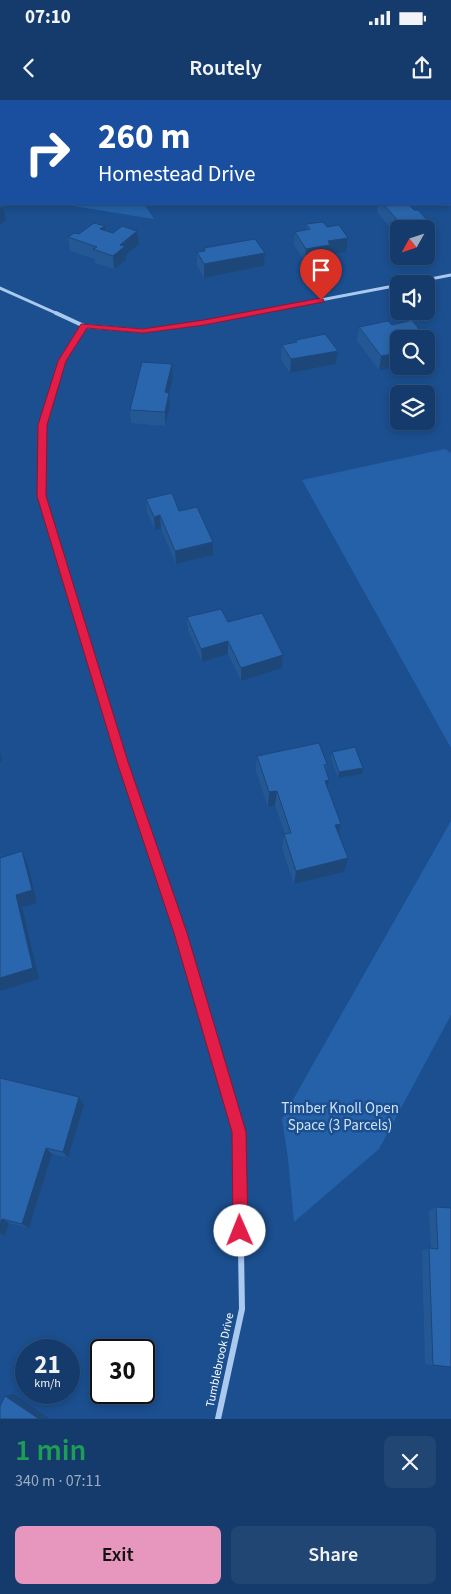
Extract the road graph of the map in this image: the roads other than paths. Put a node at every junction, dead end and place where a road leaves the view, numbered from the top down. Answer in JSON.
{"nodes":[{"id":1,"x":451,"y":275,"type":"edge"},
{"id":2,"x":435,"y":278,"type":"edge"},
{"id":3,"x":390,"y":287,"type":"edge"},
{"id":4,"x":0,"y":288,"type":"edge"},
{"id":5,"x":84,"y":326,"type":"junction"},
{"id":6,"x":218,"y":1419,"type":"edge"}],
"edges":[{"from":1,"to":2,"type":"street"},
{"from":3,"to":5,"type":"street"},
{"from":4,"to":5,"type":"street"},
{"from":5,"to":6,"type":"street","name":"Tumblebrook Drive"}]}
